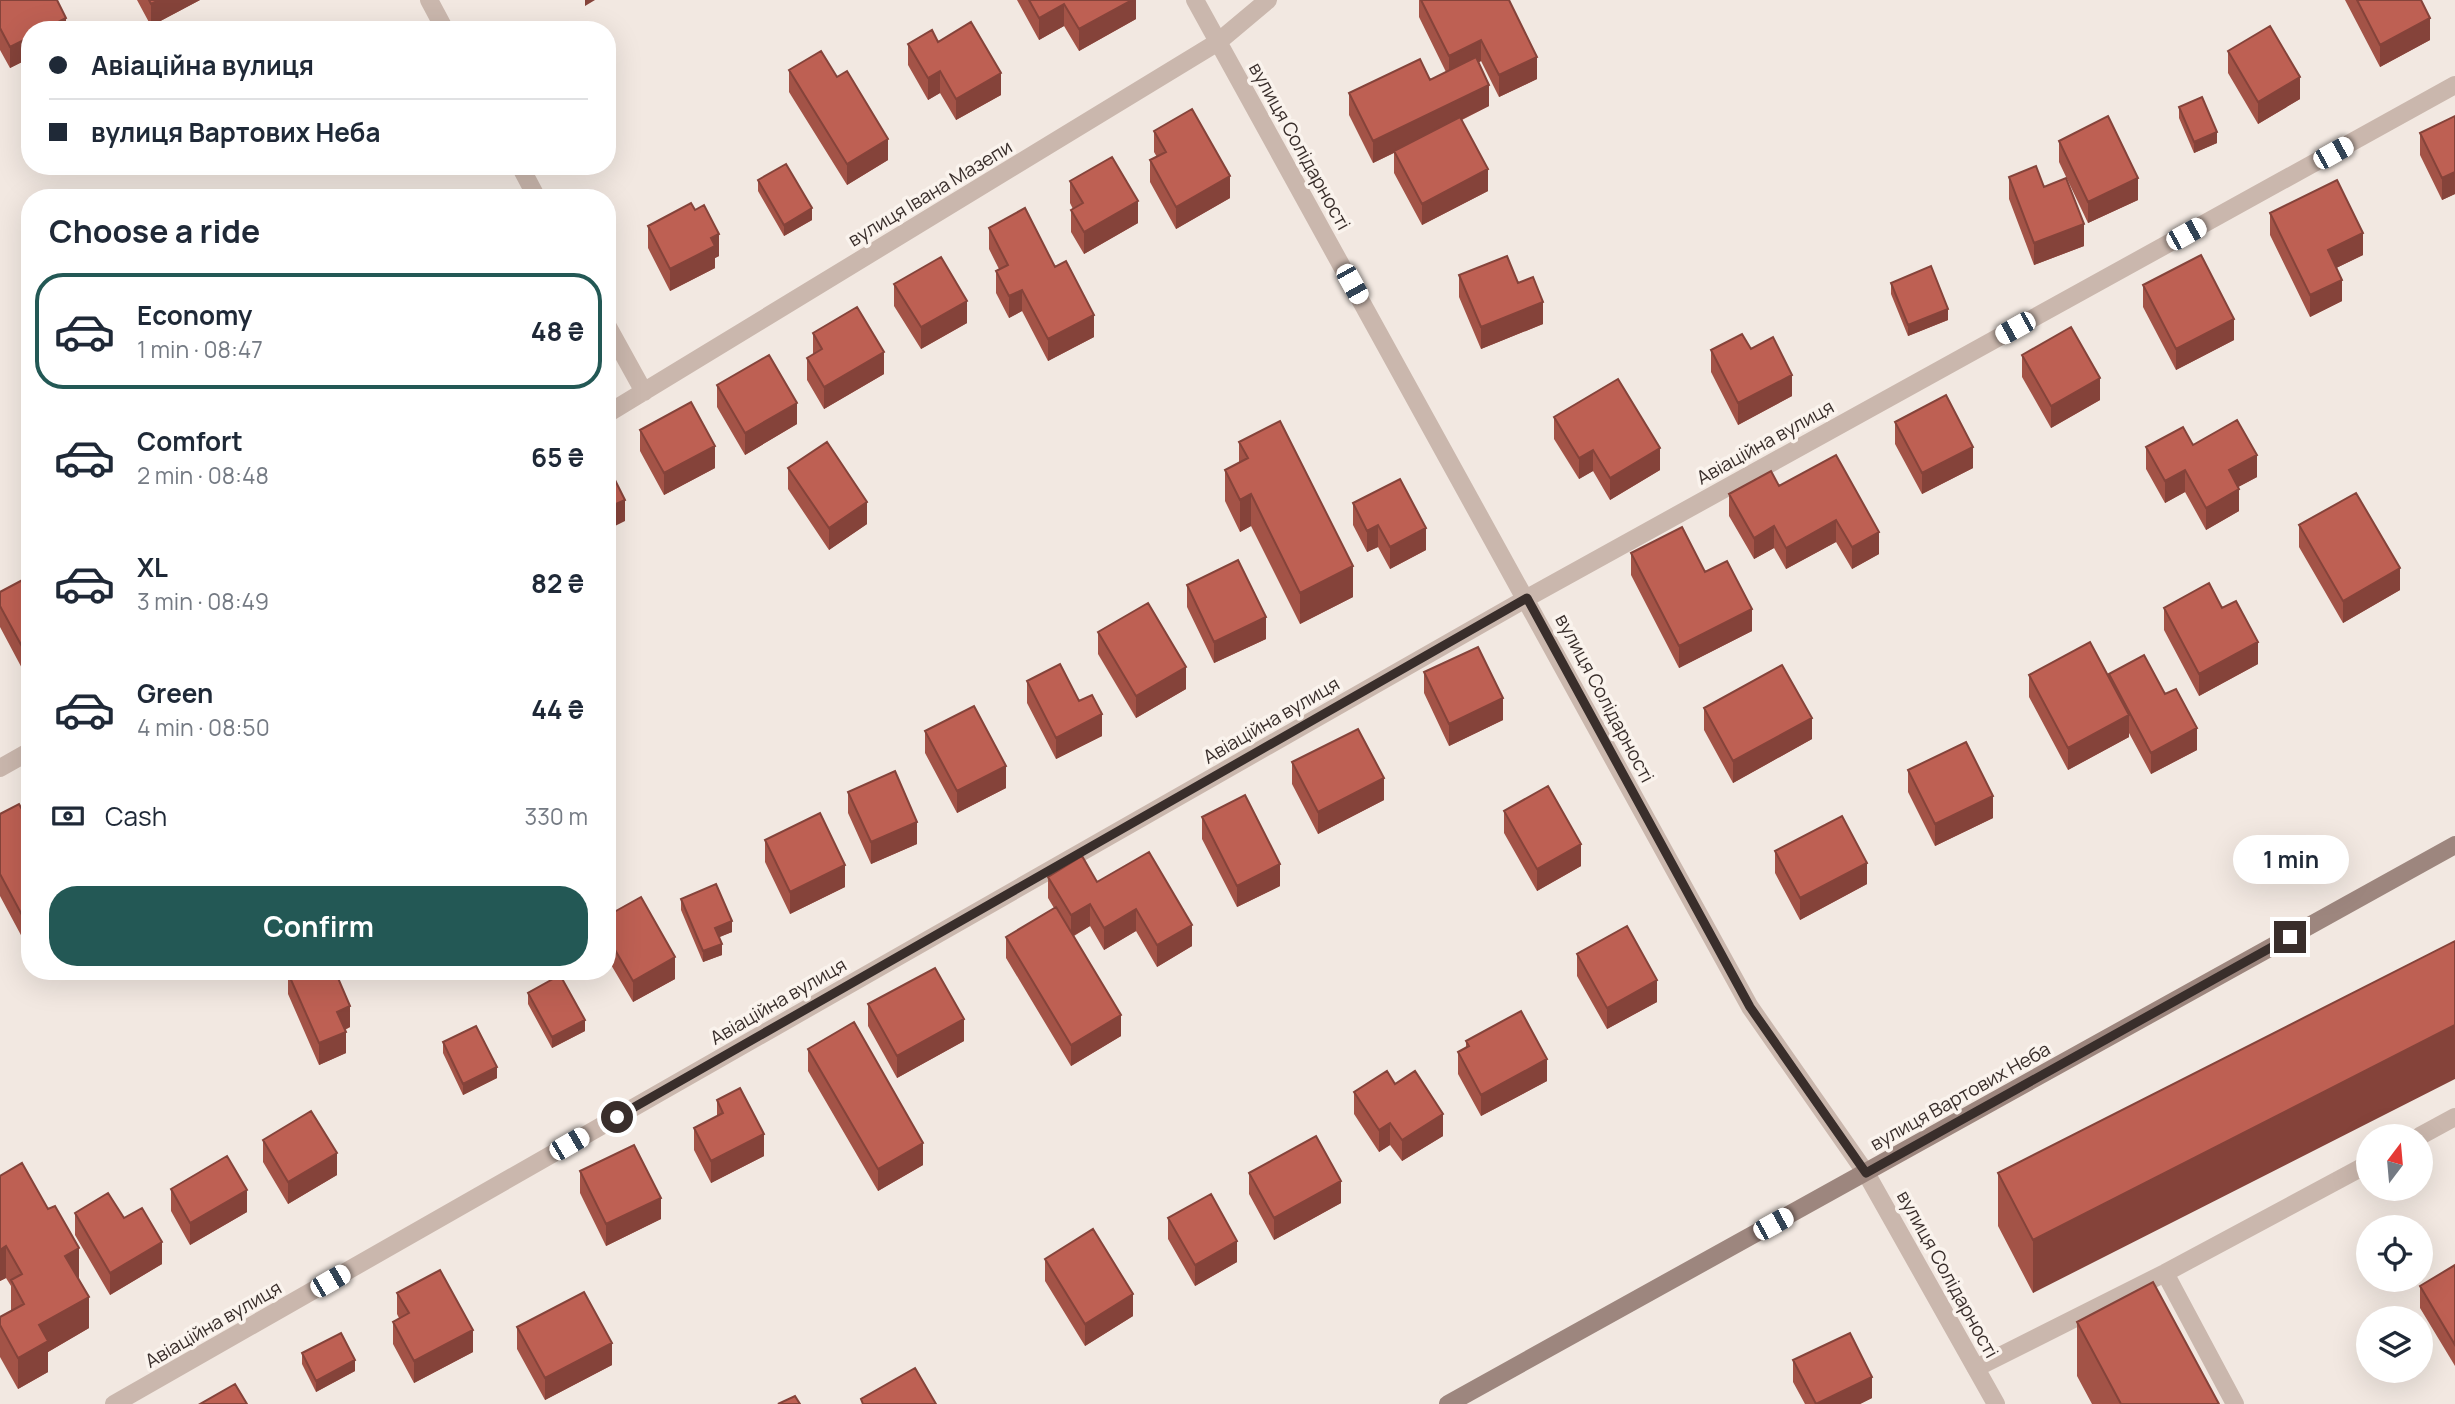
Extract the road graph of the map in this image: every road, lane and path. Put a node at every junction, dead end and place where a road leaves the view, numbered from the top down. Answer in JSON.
{"nodes":[{"id":1,"x":429,"y":0,"type":"edge"},
{"id":2,"x":1195,"y":0,"type":"edge"},
{"id":3,"x":1268,"y":0,"type":"edge"},
{"id":4,"x":440,"y":21,"type":"edge"},
{"id":5,"x":1218,"y":42,"type":"junction"},
{"id":6,"x":2455,"y":85,"type":"edge"},
{"id":7,"x":616,"y":342,"type":"edge"},
{"id":8,"x":644,"y":393,"type":"junction"},
{"id":9,"x":616,"y":409,"type":"edge"},
{"id":10,"x":1527,"y":598,"type":"junction"},
{"id":11,"x":21,"y":756,"type":"edge"},
{"id":12,"x":0,"y":768,"type":"edge"},
{"id":13,"x":2455,"y":845,"type":"edge"},
{"id":14,"x":2455,"y":1117,"type":"edge"},
{"id":15,"x":2433,"y":1129,"type":"edge"},
{"id":16,"x":2356,"y":1170,"type":"edge"},
{"id":17,"x":1866,"y":1173,"type":"junction"},
{"id":18,"x":2165,"y":1273,"type":"junction"},
{"id":19,"x":1976,"y":1368,"type":"junction"},
{"id":20,"x":114,"y":1404,"type":"edge"},
{"id":21,"x":1448,"y":1404,"type":"edge"},
{"id":22,"x":1996,"y":1404,"type":"edge"},
{"id":23,"x":2235,"y":1404,"type":"edge"}],
"edges":[{"from":1,"to":4,"type":"street"},
{"from":2,"to":5,"type":"street","name":"вулиця Солідарності"},
{"from":3,"to":5,"type":"street","name":"вулиця Івана Мазепи"},
{"from":5,"to":8,"type":"street","name":"вулиця Івана Мазепи"},
{"from":5,"to":10,"type":"street","name":"вулиця Солідарності"},
{"from":6,"to":10,"type":"street","name":"Авіаційна вулиця"},
{"from":7,"to":8,"type":"street"},
{"from":8,"to":9,"type":"street","name":"вулиця Івана Мазепи"},
{"from":10,"to":17,"type":"street","name":"вулиця Солідарності"},
{"from":10,"to":20,"type":"street","name":"Авіаційна вулиця"},
{"from":11,"to":12,"type":"street"},
{"from":13,"to":17,"type":"street","name":"вулиця Вартових Неба"},
{"from":14,"to":15,"type":"street"},
{"from":16,"to":18,"type":"street"},
{"from":17,"to":19,"type":"street","name":"вулиця Солідарності"},
{"from":17,"to":21,"type":"street","name":"вулиця Вартових Неба"},
{"from":18,"to":19,"type":"street"},
{"from":18,"to":23,"type":"street"},
{"from":19,"to":22,"type":"street","name":"вулиця Солідарності"}]}
